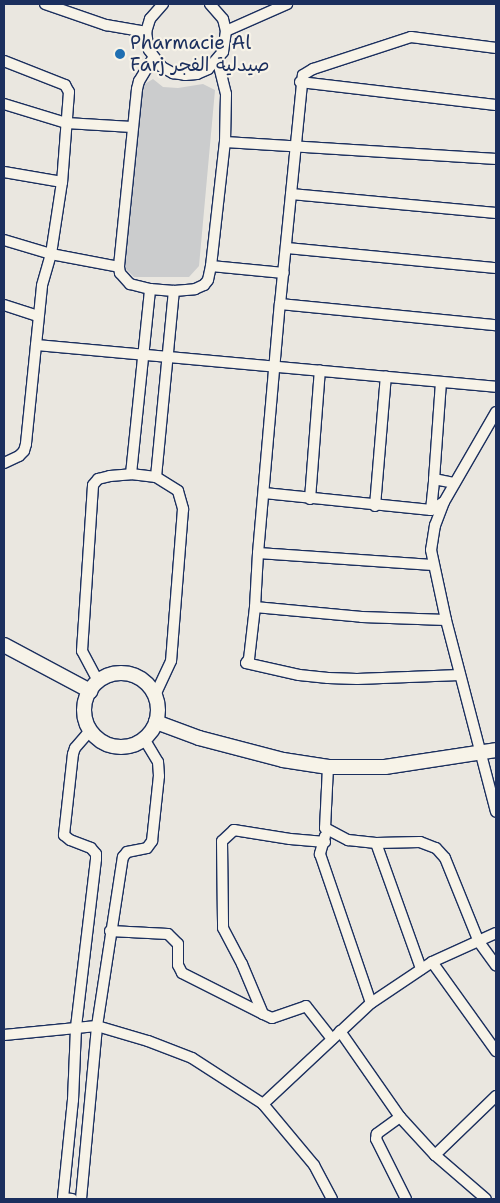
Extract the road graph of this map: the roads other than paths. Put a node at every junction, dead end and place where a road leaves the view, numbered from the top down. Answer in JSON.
{"nodes":[{"id":1,"x":45,"y":4,"type":"edge"},
{"id":2,"x":163,"y":4,"type":"edge"},
{"id":3,"x":210,"y":4,"type":"edge"},
{"id":4,"x":287,"y":4,"type":"edge"},
{"id":5,"x":226,"y":31,"type":"junction"},
{"id":6,"x":146,"y":32,"type":"junction"},
{"id":7,"x":496,"y":48,"type":"edge"},
{"id":8,"x":153,"y":58,"type":"junction"},
{"id":9,"x":4,"y":61,"type":"edge"},
{"id":10,"x":218,"y":61,"type":"junction"},
{"id":11,"x":300,"y":82,"type":"junction"},
{"id":12,"x":4,"y":104,"type":"edge"},
{"id":13,"x":496,"y":105,"type":"edge"},
{"id":14,"x":66,"y":123,"type":"junction"},
{"id":15,"x":132,"y":127,"type":"junction"},
{"id":16,"x":226,"y":142,"type":"junction"},
{"id":17,"x":294,"y":147,"type":"junction"},
{"id":18,"x":496,"y":159,"type":"edge"},
{"id":19,"x":4,"y":172,"type":"edge"},
{"id":20,"x":62,"y":182,"type":"junction"},
{"id":21,"x":292,"y":194,"type":"junction"},
{"id":22,"x":496,"y":213,"type":"edge"},
{"id":23,"x":4,"y":240,"type":"edge"},
{"id":24,"x":287,"y":248,"type":"junction"},
{"id":25,"x":51,"y":254,"type":"junction"},
{"id":26,"x":211,"y":266,"type":"junction"},
{"id":27,"x":119,"y":267,"type":"junction"},
{"id":28,"x":496,"y":268,"type":"edge"},
{"id":29,"x":284,"y":273,"type":"junction"},
{"id":30,"x":150,"y":289,"type":"junction"},
{"id":31,"x":174,"y":291,"type":"junction"},
{"id":32,"x":280,"y":304,"type":"junction"},
{"id":33,"x":4,"y":305,"type":"edge"},
{"id":34,"x":38,"y":316,"type":"junction"},
{"id":35,"x":496,"y":325,"type":"edge"},
{"id":36,"x":36,"y":345,"type":"junction"},
{"id":37,"x":144,"y":354,"type":"junction"},
{"id":38,"x":168,"y":355,"type":"junction"},
{"id":39,"x":275,"y":365,"type":"junction"},
{"id":40,"x":320,"y":370,"type":"junction"},
{"id":41,"x":386,"y":376,"type":"junction"},
{"id":42,"x":441,"y":382,"type":"junction"},
{"id":43,"x":496,"y":387,"type":"edge"},
{"id":44,"x":496,"y":412,"type":"edge"},
{"id":45,"x":4,"y":463,"type":"edge"},
{"id":46,"x":131,"y":474,"type":"junction"},
{"id":47,"x":156,"y":477,"type":"junction"},
{"id":48,"x":434,"y":479,"type":"junction"},
{"id":49,"x":454,"y":483,"type":"junction"},
{"id":50,"x":264,"y":493,"type":"junction"},
{"id":51,"x":310,"y":499,"type":"junction"},
{"id":52,"x":444,"y":502,"type":"junction"},
{"id":53,"x":375,"y":506,"type":"junction"},
{"id":54,"x":431,"y":510,"type":"junction"},
{"id":55,"x":258,"y":553,"type":"junction"},
{"id":56,"x":433,"y":565,"type":"junction"},
{"id":57,"x":255,"y":607,"type":"junction"},
{"id":58,"x":446,"y":620,"type":"junction"},
{"id":59,"x":4,"y":645,"type":"edge"},
{"id":60,"x":460,"y":675,"type":"junction"},
{"id":61,"x":94,"y":686,"type":"junction"},
{"id":62,"x":155,"y":695,"type":"junction"},
{"id":63,"x":156,"y":722,"type":"junction"},
{"id":64,"x":90,"y":731,"type":"junction"},
{"id":65,"x":144,"y":740,"type":"junction"},
{"id":66,"x":496,"y":750,"type":"edge"},
{"id":67,"x":481,"y":753,"type":"junction"},
{"id":68,"x":328,"y":767,"type":"junction"},
{"id":69,"x":496,"y":807,"type":"edge"},
{"id":70,"x":325,"y":828,"type":"junction"},
{"id":71,"x":325,"y":842,"type":"junction"},
{"id":72,"x":376,"y":843,"type":"junction"},
{"id":73,"x":110,"y":931,"type":"junction"},
{"id":74,"x":496,"y":933,"type":"edge"},
{"id":75,"x":479,"y":942,"type":"junction"},
{"id":76,"x":432,"y":962,"type":"junction"},
{"id":77,"x":496,"y":965,"type":"edge"},
{"id":78,"x":421,"y":969,"type":"junction"},
{"id":79,"x":371,"y":1002,"type":"junction"},
{"id":80,"x":263,"y":1014,"type":"junction"},
{"id":81,"x":97,"y":1026,"type":"junction"},
{"id":82,"x":76,"y":1027,"type":"junction"},
{"id":83,"x":340,"y":1031,"type":"junction"},
{"id":84,"x":4,"y":1034,"type":"edge"},
{"id":85,"x":332,"y":1039,"type":"junction"},
{"id":86,"x":496,"y":1051,"type":"edge"},
{"id":87,"x":496,"y":1096,"type":"edge"},
{"id":88,"x":263,"y":1104,"type":"junction"},
{"id":89,"x":400,"y":1117,"type":"junction"},
{"id":90,"x":435,"y":1155,"type":"junction"},
{"id":91,"x":72,"y":1199,"type":"edge"},
{"id":92,"x":81,"y":1199,"type":"edge"},
{"id":93,"x":332,"y":1199,"type":"edge"},
{"id":94,"x":406,"y":1199,"type":"edge"},
{"id":95,"x":486,"y":1199,"type":"edge"}],
"edges":[{"from":1,"to":6,"type":"street"},
{"from":2,"to":6,"type":"street"},
{"from":3,"to":5,"type":"street"},
{"from":4,"to":5,"type":"street"},
{"from":5,"to":10,"type":"street"},
{"from":6,"to":8,"type":"street"},
{"from":7,"to":11,"type":"street"},
{"from":8,"to":10,"type":"street"},
{"from":8,"to":15,"type":"street"},
{"from":9,"to":14,"type":"street"},
{"from":10,"to":16,"type":"street"},
{"from":11,"to":13,"type":"street"},
{"from":11,"to":17,"type":"street"},
{"from":12,"to":14,"type":"street"},
{"from":14,"to":15,"type":"street"},
{"from":14,"to":20,"type":"street"},
{"from":15,"to":27,"type":"street"},
{"from":16,"to":17,"type":"street"},
{"from":16,"to":26,"type":"street"},
{"from":17,"to":18,"type":"street"},
{"from":17,"to":21,"type":"street"},
{"from":19,"to":20,"type":"street"},
{"from":20,"to":25,"type":"street"},
{"from":21,"to":22,"type":"street"},
{"from":21,"to":24,"type":"street"},
{"from":23,"to":25,"type":"street"},
{"from":24,"to":28,"type":"street"},
{"from":24,"to":29,"type":"street"},
{"from":25,"to":27,"type":"street"},
{"from":25,"to":34,"type":"street"},
{"from":26,"to":29,"type":"street"},
{"from":26,"to":31,"type":"street"},
{"from":27,"to":30,"type":"street"},
{"from":29,"to":32,"type":"street"},
{"from":30,"to":31,"type":"street"},
{"from":30,"to":37,"type":"street"},
{"from":31,"to":38,"type":"street"},
{"from":32,"to":35,"type":"street"},
{"from":32,"to":39,"type":"street"},
{"from":33,"to":34,"type":"street"},
{"from":34,"to":36,"type":"street"},
{"from":36,"to":37,"type":"street"},
{"from":36,"to":45,"type":"street"},
{"from":37,"to":38,"type":"street"},
{"from":37,"to":46,"type":"street"},
{"from":38,"to":39,"type":"street"},
{"from":38,"to":47,"type":"street"},
{"from":39,"to":40,"type":"street"},
{"from":39,"to":50,"type":"street"},
{"from":40,"to":41,"type":"street"},
{"from":40,"to":51,"type":"street"},
{"from":41,"to":42,"type":"street"},
{"from":41,"to":53,"type":"street"},
{"from":42,"to":43,"type":"street"},
{"from":42,"to":48,"type":"street"},
{"from":44,"to":49,"type":"street"},
{"from":46,"to":47,"type":"street"},
{"from":46,"to":61,"type":"street"},
{"from":47,"to":62,"type":"street"},
{"from":48,"to":49,"type":"street"},
{"from":48,"to":54,"type":"street"},
{"from":49,"to":52,"type":"street"},
{"from":50,"to":51,"type":"street"},
{"from":50,"to":55,"type":"street"},
{"from":51,"to":53,"type":"street"},
{"from":52,"to":54,"type":"street"},
{"from":52,"to":56,"type":"street"},
{"from":53,"to":54,"type":"street"},
{"from":55,"to":56,"type":"street"},
{"from":55,"to":57,"type":"street"},
{"from":56,"to":58,"type":"street"},
{"from":57,"to":58,"type":"street"},
{"from":57,"to":60,"type":"street"},
{"from":58,"to":60,"type":"street"},
{"from":59,"to":61,"type":"street"},
{"from":60,"to":67,"type":"street"},
{"from":61,"to":62,"type":"street"},
{"from":61,"to":64,"type":"street"},
{"from":62,"to":63,"type":"street"},
{"from":63,"to":65,"type":"street"},
{"from":63,"to":68,"type":"street"},
{"from":64,"to":65,"type":"street"},
{"from":64,"to":82,"type":"street"},
{"from":65,"to":73,"type":"street"},
{"from":66,"to":67,"type":"street"},
{"from":67,"to":68,"type":"street"},
{"from":67,"to":69,"type":"street"},
{"from":68,"to":70,"type":"street"},
{"from":70,"to":71,"type":"street"},
{"from":70,"to":72,"type":"street"},
{"from":71,"to":79,"type":"street"},
{"from":71,"to":80,"type":"street"},
{"from":72,"to":75,"type":"street"},
{"from":72,"to":78,"type":"street"},
{"from":73,"to":80,"type":"street"},
{"from":73,"to":81,"type":"street"},
{"from":74,"to":75,"type":"street"},
{"from":75,"to":76,"type":"street"},
{"from":75,"to":77,"type":"street"},
{"from":76,"to":78,"type":"street"},
{"from":76,"to":86,"type":"street"},
{"from":78,"to":79,"type":"street"},
{"from":79,"to":83,"type":"street"},
{"from":80,"to":85,"type":"street"},
{"from":81,"to":82,"type":"street"},
{"from":81,"to":88,"type":"street"},
{"from":81,"to":92,"type":"street"},
{"from":82,"to":84,"type":"street"},
{"from":82,"to":91,"type":"street"},
{"from":83,"to":85,"type":"street"},
{"from":83,"to":89,"type":"street"},
{"from":85,"to":88,"type":"street"},
{"from":87,"to":90,"type":"street"},
{"from":88,"to":93,"type":"street"},
{"from":89,"to":90,"type":"street"},
{"from":89,"to":94,"type":"street"},
{"from":90,"to":95,"type":"street"}]}
